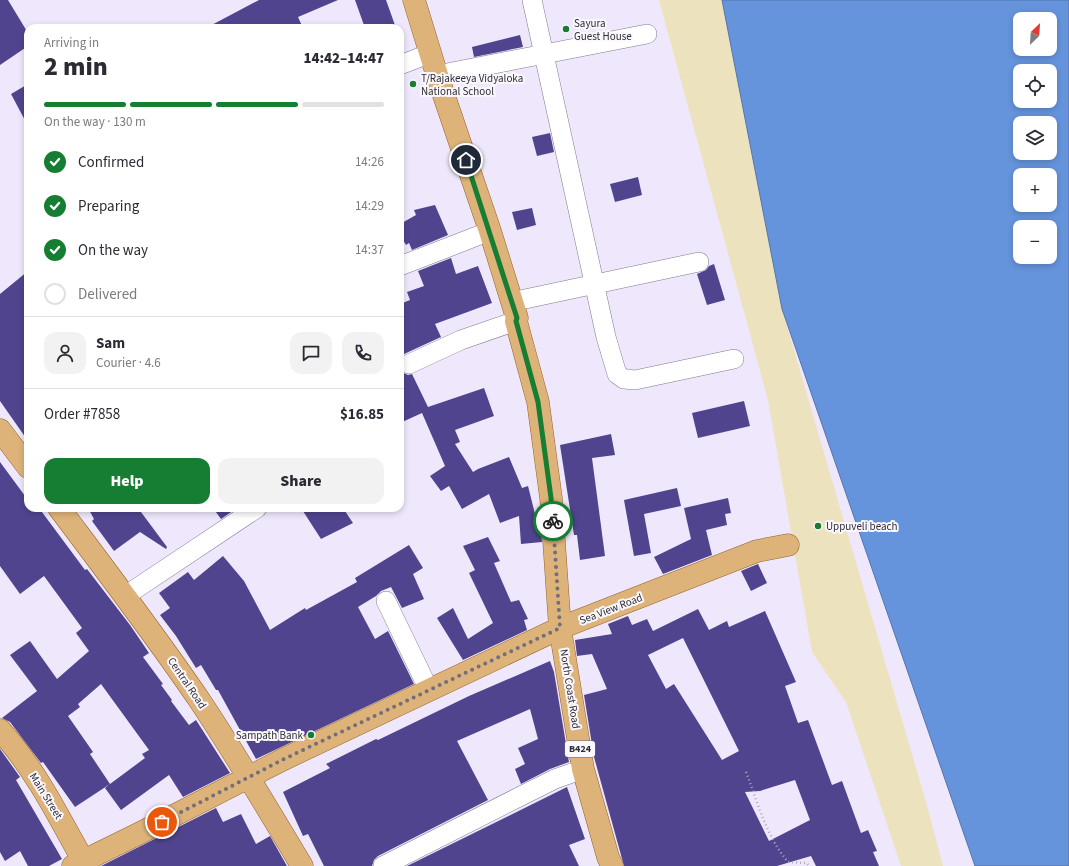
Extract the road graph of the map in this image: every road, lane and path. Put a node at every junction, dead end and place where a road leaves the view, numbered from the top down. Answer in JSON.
{"nodes":[{"id":1,"x":414,"y":0,"type":"edge"},
{"id":2,"x":532,"y":0,"type":"edge"},
{"id":3,"x":647,"y":34,"type":"dead end"},
{"id":4,"x":431,"y":53,"type":"junction"},
{"id":5,"x":544,"y":54,"type":"junction"},
{"id":6,"x":404,"y":63,"type":"edge"},
{"id":7,"x":437,"y":75,"type":"junction"},
{"id":8,"x":490,"y":231,"type":"junction"},
{"id":9,"x":699,"y":262,"type":"dead end"},
{"id":10,"x":404,"y":264,"type":"edge"},
{"id":11,"x":594,"y":284,"type":"junction"},
{"id":12,"x":514,"y":311,"type":"junction"},
{"id":13,"x":734,"y":359,"type":"dead end"},
{"id":14,"x":409,"y":364,"type":"dead end"},
{"id":15,"x":0,"y":430,"type":"edge"},
{"id":16,"x":24,"y":462,"type":"edge"},
{"id":17,"x":62,"y":512,"type":"edge"},
{"id":18,"x":251,"y":512,"type":"edge"},
{"id":19,"x":788,"y":545,"type":"dead end"},
{"id":20,"x":125,"y":596,"type":"junction"},
{"id":21,"x":386,"y":601,"type":"dead end"},
{"id":22,"x":560,"y":628,"type":"junction"},
{"id":23,"x":429,"y":690,"type":"junction"},
{"id":24,"x":0,"y":730,"type":"edge"},
{"id":25,"x":583,"y":769,"type":"junction"},
{"id":26,"x":746,"y":772,"type":"dead end"},
{"id":27,"x":248,"y":778,"type":"junction"},
{"id":28,"x":81,"y":864,"type":"edge"},
{"id":29,"x":302,"y":866,"type":"edge"},
{"id":30,"x":382,"y":866,"type":"edge"},
{"id":31,"x":612,"y":866,"type":"edge"},
{"id":32,"x":808,"y":866,"type":"edge"}],
"edges":[{"from":1,"to":4,"type":"main road","name":"North Coast Road","number":"B424"},
{"from":2,"to":5,"type":"street"},
{"from":3,"to":5,"type":"street"},
{"from":4,"to":6,"type":"street"},
{"from":4,"to":7,"type":"main road","name":"North Coast Road","number":"B424"},
{"from":5,"to":7,"type":"street"},
{"from":5,"to":11,"type":"street"},
{"from":7,"to":8,"type":"main road","name":"North Coast Road","number":"B424"},
{"from":8,"to":10,"type":"street"},
{"from":8,"to":12,"type":"main road","name":"North Coast Road","number":"B424"},
{"from":9,"to":11,"type":"street"},
{"from":11,"to":12,"type":"street"},
{"from":11,"to":13,"type":"street"},
{"from":12,"to":14,"type":"street"},
{"from":12,"to":22,"type":"main road","name":"North Coast Road","number":"B424"},
{"from":15,"to":16,"type":"main road"},
{"from":17,"to":20,"type":"main road","name":"Central Road"},
{"from":18,"to":20,"type":"street"},
{"from":19,"to":22,"type":"main road","name":"Sea View Road"},
{"from":20,"to":27,"type":"main road","name":"Central Road"},
{"from":21,"to":23,"type":"street"},
{"from":22,"to":23,"type":"main road","name":"Sea View Road"},
{"from":22,"to":25,"type":"main road","name":"North Coast Road","number":"B424"},
{"from":23,"to":27,"type":"main road","name":"Sea View Road"},
{"from":24,"to":28,"type":"main road","name":"Main Street"},
{"from":25,"to":30,"type":"street"},
{"from":25,"to":31,"type":"main road","name":"North Coast Road","number":"B424"},
{"from":26,"to":32,"type":"path"},
{"from":27,"to":28,"type":"main road","name":"Sea View Road"},
{"from":27,"to":29,"type":"main road","name":"Central Road"}]}
